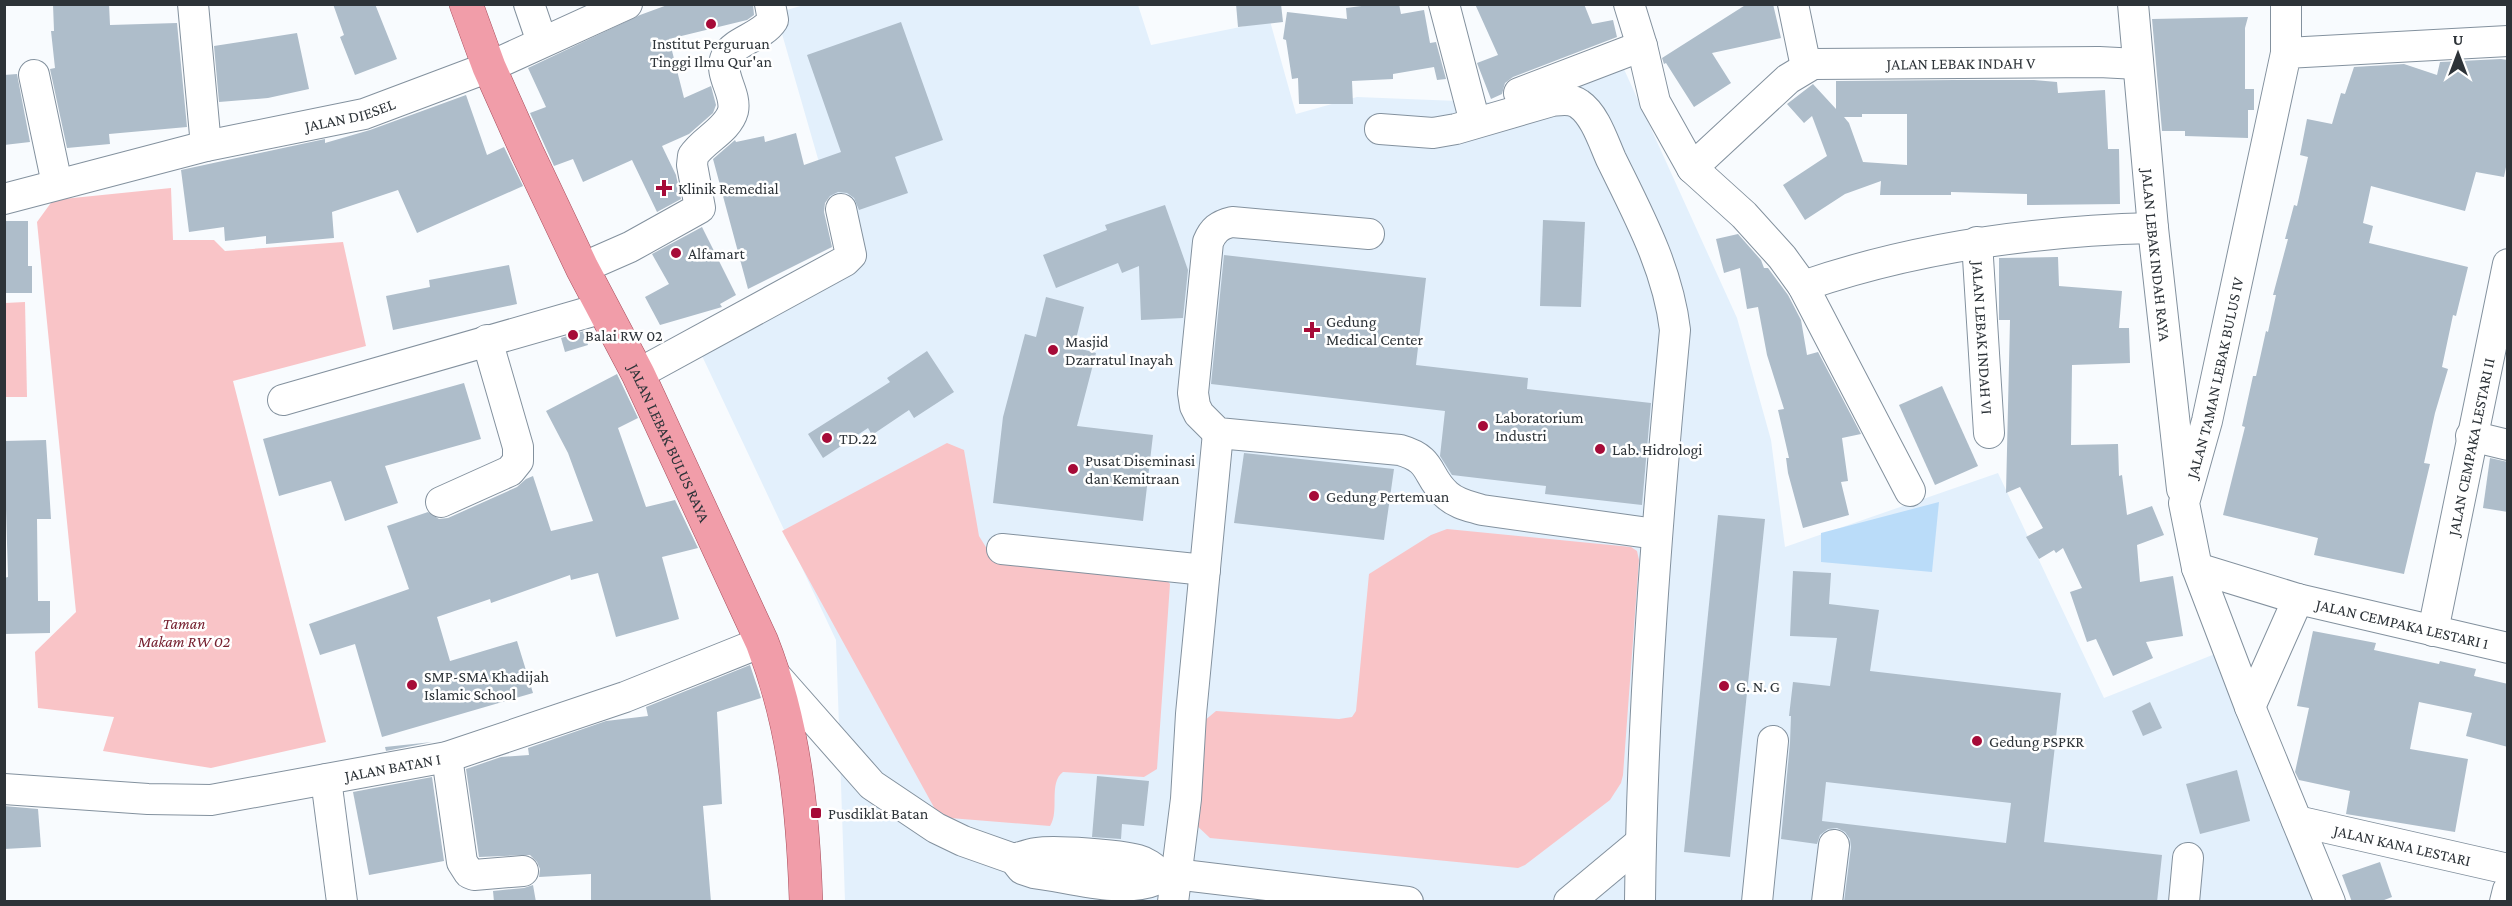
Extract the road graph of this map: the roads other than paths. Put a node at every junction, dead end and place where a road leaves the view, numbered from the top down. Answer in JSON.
{"nodes":[{"id":1,"x":193,"y":4,"type":"edge"},
{"id":2,"x":466,"y":4,"type":"edge"},
{"id":3,"x":529,"y":4,"type":"edge"},
{"id":4,"x":627,"y":4,"type":"edge"},
{"id":5,"x":770,"y":4,"type":"edge"},
{"id":6,"x":1444,"y":4,"type":"edge"},
{"id":7,"x":1629,"y":4,"type":"edge"},
{"id":8,"x":1793,"y":4,"type":"edge"},
{"id":9,"x":2133,"y":4,"type":"edge"},
{"id":10,"x":2286,"y":4,"type":"edge"},
{"id":11,"x":2508,"y":41,"type":"edge"},
{"id":12,"x":542,"y":42,"type":"junction"},
{"id":13,"x":1642,"y":46,"type":"junction"},
{"id":14,"x":2286,"y":53,"type":"junction"},
{"id":15,"x":2138,"y":64,"type":"junction"},
{"id":16,"x":489,"y":67,"type":"junction"},
{"id":17,"x":1797,"y":73,"type":"junction"},
{"id":18,"x":34,"y":75,"type":"dead end"},
{"id":19,"x":1472,"y":111,"type":"junction"},
{"id":20,"x":1421,"y":114,"type":"dead end"},
{"id":21,"x":1380,"y":129,"type":"dead end"},
{"id":22,"x":206,"y":146,"type":"junction"},
{"id":23,"x":1692,"y":168,"type":"junction"},
{"id":24,"x":57,"y":184,"type":"junction"},
{"id":25,"x":4,"y":199,"type":"edge"},
{"id":26,"x":841,"y":209,"type":"dead end"},
{"id":27,"x":2153,"y":228,"type":"junction"},
{"id":28,"x":1368,"y":234,"type":"dead end"},
{"id":29,"x":1977,"y":242,"type":"junction"},
{"id":30,"x":2508,"y":264,"type":"edge"},
{"id":31,"x":582,"y":268,"type":"junction"},
{"id":32,"x":1803,"y":286,"type":"junction"},
{"id":33,"x":603,"y":308,"type":"junction"},
{"id":34,"x":488,"y":340,"type":"junction"},
{"id":35,"x":638,"y":374,"type":"junction"},
{"id":36,"x":283,"y":400,"type":"dead end"},
{"id":37,"x":1218,"y":432,"type":"junction"},
{"id":38,"x":1989,"y":433,"type":"dead end"},
{"id":39,"x":2471,"y":436,"type":"junction"},
{"id":40,"x":2508,"y":445,"type":"edge"},
{"id":41,"x":1910,"y":491,"type":"dead end"},
{"id":42,"x":441,"y":502,"type":"dead end"},
{"id":43,"x":2184,"y":503,"type":"junction"},
{"id":44,"x":1656,"y":534,"type":"junction"},
{"id":45,"x":1002,"y":549,"type":"dead end"},
{"id":46,"x":2198,"y":568,"type":"junction"},
{"id":47,"x":1205,"y":570,"type":"junction"},
{"id":48,"x":2298,"y":599,"type":"junction"},
{"id":49,"x":2433,"y":631,"type":"junction"},
{"id":50,"x":762,"y":642,"type":"junction"},
{"id":51,"x":2508,"y":648,"type":"edge"},
{"id":52,"x":775,"y":675,"type":"junction"},
{"id":53,"x":2250,"y":707,"type":"junction"},
{"id":54,"x":1773,"y":741,"type":"dead end"},
{"id":55,"x":447,"y":757,"type":"junction"},
{"id":56,"x":326,"y":779,"type":"junction"},
{"id":57,"x":4,"y":789,"type":"edge"},
{"id":58,"x":2297,"y":821,"type":"junction"},
{"id":59,"x":1641,"y":842,"type":"junction"},
{"id":60,"x":1834,"y":845,"type":"dead end"},
{"id":61,"x":2188,"y":858,"type":"dead end"},
{"id":62,"x":2508,"y":869,"type":"edge"},
{"id":63,"x":523,"y":871,"type":"dead end"},
{"id":64,"x":1170,"y":882,"type":"edge"},
{"id":65,"x":2508,"y":890,"type":"edge"},
{"id":66,"x":1378,"y":899,"type":"edge"},
{"id":67,"x":342,"y":902,"type":"edge"},
{"id":68,"x":807,"y":902,"type":"edge"},
{"id":69,"x":1408,"y":902,"type":"edge"},
{"id":70,"x":1569,"y":902,"type":"edge"},
{"id":71,"x":1640,"y":902,"type":"edge"},
{"id":72,"x":1757,"y":902,"type":"edge"},
{"id":73,"x":1827,"y":902,"type":"edge"},
{"id":74,"x":2184,"y":902,"type":"edge"},
{"id":75,"x":2330,"y":902,"type":"edge"},
{"id":76,"x":2505,"y":902,"type":"edge"}],
"edges":[{"from":1,"to":22,"type":"street"},
{"from":2,"to":16,"type":"main road","name":"JALAN LEBAK BULUS RAYA"},
{"from":3,"to":12,"type":"street"},
{"from":4,"to":12,"type":"street","name":"JALAN DIESEL"},
{"from":5,"to":31,"type":"street"},
{"from":6,"to":19,"type":"street"},
{"from":7,"to":13,"type":"street"},
{"from":8,"to":17,"type":"street"},
{"from":9,"to":15,"type":"street","name":"JALAN LEBAK INDAH RAYA"},
{"from":10,"to":14,"type":"street","name":"JALAN TAMAN LEBAK BULUS IV"},
{"from":11,"to":14,"type":"street"},
{"from":12,"to":16,"type":"street","name":"JALAN DIESEL"},
{"from":13,"to":19,"type":"street"},
{"from":13,"to":23,"type":"street"},
{"from":14,"to":43,"type":"street","name":"JALAN TAMAN LEBAK BULUS IV"},
{"from":15,"to":17,"type":"street","name":"JALAN LEBAK INDAH V"},
{"from":15,"to":27,"type":"street","name":"JALAN LEBAK INDAH RAYA"},
{"from":16,"to":22,"type":"street","name":"JALAN DIESEL"},
{"from":16,"to":31,"type":"main road","name":"JALAN LEBAK BULUS RAYA"},
{"from":17,"to":23,"type":"street"},
{"from":18,"to":24,"type":"street"},
{"from":19,"to":20,"type":"street"},
{"from":21,"to":44,"type":"street"},
{"from":22,"to":24,"type":"street","name":"JALAN DIESEL"},
{"from":23,"to":32,"type":"street"},
{"from":24,"to":25,"type":"street","name":"JALAN DIESEL"},
{"from":26,"to":35,"type":"street"},
{"from":27,"to":29,"type":"street","name":"JALAN LEBAK INDAH VI"},
{"from":27,"to":43,"type":"street","name":"JALAN LEBAK INDAH RAYA"},
{"from":28,"to":37,"type":"street"},
{"from":29,"to":32,"type":"street","name":"JALAN LEBAK INDAH VI"},
{"from":29,"to":38,"type":"street","name":"JALAN LEBAK INDAH VI"},
{"from":30,"to":39,"type":"street","name":"JALAN CEMPAKA LESTARI II"},
{"from":31,"to":33,"type":"main road","name":"JALAN LEBAK BULUS RAYA"},
{"from":32,"to":41,"type":"street"},
{"from":33,"to":34,"type":"street"},
{"from":33,"to":35,"type":"main road","name":"JALAN LEBAK BULUS RAYA"},
{"from":34,"to":36,"type":"street"},
{"from":34,"to":42,"type":"street"},
{"from":35,"to":50,"type":"main road","name":"JALAN LEBAK BULUS RAYA"},
{"from":37,"to":44,"type":"street"},
{"from":37,"to":47,"type":"street"},
{"from":39,"to":40,"type":"street"},
{"from":39,"to":49,"type":"street","name":"JALAN CEMPAKA LESTARI II"},
{"from":43,"to":46,"type":"street","name":"JALAN TAMAN LEBAK BULUS IV"},
{"from":44,"to":59,"type":"street"},
{"from":45,"to":47,"type":"street"},
{"from":46,"to":48,"type":"street","name":"JALAN CEMPAKA LESTARI 1"},
{"from":46,"to":53,"type":"street","name":"JALAN TAMAN LEBAK BULUS IV"},
{"from":47,"to":64,"type":"street"},
{"from":48,"to":49,"type":"street","name":"JALAN CEMPAKA LESTARI 1"},
{"from":48,"to":53,"type":"street","name":"JALAN CEMPAKA LESTARI 1"},
{"from":49,"to":51,"type":"street","name":"JALAN CEMPAKA LESTARI 1"},
{"from":50,"to":52,"type":"main road","name":"JALAN LEBAK BULUS RAYA"},
{"from":50,"to":55,"type":"street","name":"JALAN BATAN I"},
{"from":52,"to":64,"type":"street"},
{"from":52,"to":68,"type":"main road","name":"JALAN LEBAK BULUS RAYA"},
{"from":53,"to":58,"type":"street","name":"JALAN TAMAN LEBAK BULUS IV"},
{"from":54,"to":72,"type":"street"},
{"from":55,"to":56,"type":"street","name":"JALAN BATAN I"},
{"from":55,"to":63,"type":"street"},
{"from":56,"to":57,"type":"street","name":"JALAN BATAN I"},
{"from":56,"to":67,"type":"street"},
{"from":58,"to":62,"type":"street","name":"JALAN KANA LESTARI"},
{"from":58,"to":75,"type":"street","name":"JALAN TAMAN LEBAK BULUS IV"},
{"from":59,"to":70,"type":"street"},
{"from":59,"to":71,"type":"street"},
{"from":60,"to":73,"type":"street"},
{"from":61,"to":74,"type":"street"},
{"from":64,"to":66,"type":"street"},
{"from":65,"to":76,"type":"street"},
{"from":66,"to":69,"type":"street"}]}
